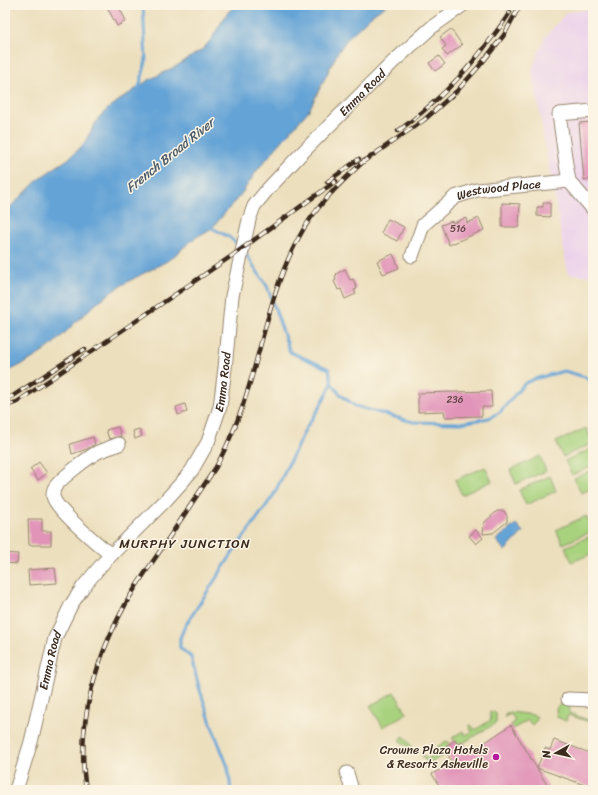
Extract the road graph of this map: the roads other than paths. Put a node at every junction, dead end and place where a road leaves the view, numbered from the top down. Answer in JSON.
{"nodes":[{"id":1,"x":463,"y":5,"type":"edge"},
{"id":2,"x":593,"y":111,"type":"edge"},
{"id":3,"x":570,"y":181,"type":"junction"},
{"id":4,"x":593,"y":208,"type":"edge"},
{"id":5,"x":412,"y":256,"type":"dead end"},
{"id":6,"x":119,"y":444,"type":"dead end"},
{"id":7,"x":111,"y":555,"type":"junction"},
{"id":8,"x":568,"y":699,"type":"dead end"},
{"id":9,"x":593,"y":700,"type":"edge"},
{"id":10,"x":347,"y":773,"type":"dead end"},
{"id":11,"x":16,"y":790,"type":"edge"},
{"id":12,"x":352,"y":790,"type":"edge"}],
"edges":[{"from":1,"to":7,"type":"street","name":"Emma Road"},
{"from":2,"to":3,"type":"street"},
{"from":3,"to":4,"type":"street"},
{"from":3,"to":5,"type":"street","name":"Westwood Place"},
{"from":6,"to":7,"type":"street"},
{"from":7,"to":11,"type":"street","name":"Emma Road"},
{"from":8,"to":9,"type":"street"},
{"from":10,"to":12,"type":"street"}]}
